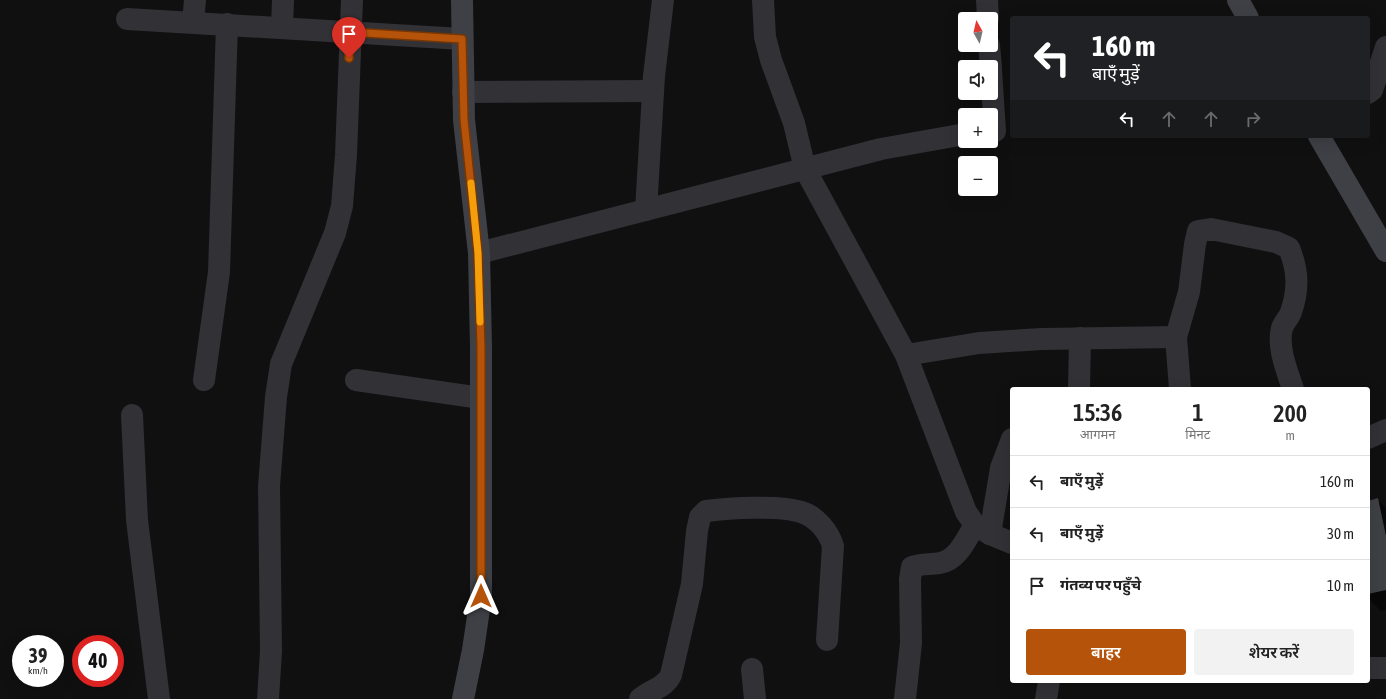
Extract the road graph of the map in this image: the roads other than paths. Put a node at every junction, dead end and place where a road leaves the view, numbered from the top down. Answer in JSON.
{"nodes":[{"id":1,"x":195,"y":0,"type":"edge"},
{"id":2,"x":283,"y":0,"type":"edge"},
{"id":3,"x":352,"y":0,"type":"edge"},
{"id":4,"x":462,"y":0,"type":"edge"},
{"id":5,"x":663,"y":0,"type":"edge"},
{"id":6,"x":763,"y":0,"type":"edge"},
{"id":7,"x":987,"y":0,"type":"edge"},
{"id":8,"x":1238,"y":0,"type":"edge"},
{"id":9,"x":988,"y":12,"type":"edge"},
{"id":10,"x":1247,"y":16,"type":"edge"},
{"id":11,"x":127,"y":18,"type":"dead end"},
{"id":12,"x":193,"y":22,"type":"junction"},
{"id":13,"x":227,"y":24,"type":"junction"},
{"id":14,"x":282,"y":28,"type":"junction"},
{"id":15,"x":350,"y":32,"type":"junction"},
{"id":16,"x":462,"y":39,"type":"junction"},
{"id":17,"x":1386,"y":47,"type":"edge"},
{"id":18,"x":653,"y":91,"type":"junction"},
{"id":19,"x":463,"y":92,"type":"junction"},
{"id":20,"x":1375,"y":93,"type":"edge"},
{"id":21,"x":995,"y":100,"type":"edge"},
{"id":22,"x":999,"y":130,"type":"edge"},
{"id":23,"x":958,"y":135,"type":"edge"},
{"id":24,"x":1320,"y":138,"type":"edge"},
{"id":25,"x":805,"y":169,"type":"junction"},
{"id":26,"x":646,"y":210,"type":"junction"},
{"id":27,"x":1386,"y":251,"type":"edge"},
{"id":28,"x":478,"y":253,"type":"junction"},
{"id":29,"x":1176,"y":337,"type":"junction"},
{"id":30,"x":1080,"y":338,"type":"junction"},
{"id":31,"x":906,"y":355,"type":"junction"},
{"id":32,"x":204,"y":380,"type":"dead end"},
{"id":33,"x":356,"y":380,"type":"dead end"},
{"id":34,"x":1079,"y":387,"type":"edge"},
{"id":35,"x":1180,"y":387,"type":"edge"},
{"id":36,"x":1292,"y":387,"type":"edge"},
{"id":37,"x":481,"y":398,"type":"junction"},
{"id":38,"x":132,"y":415,"type":"dead end"},
{"id":39,"x":1386,"y":430,"type":"edge"},
{"id":40,"x":1370,"y":437,"type":"edge"},
{"id":41,"x":1010,"y":444,"type":"edge"},
{"id":42,"x":982,"y":530,"type":"junction"},
{"id":43,"x":1010,"y":542,"type":"edge"},
{"id":44,"x":827,"y":640,"type":"dead end"},
{"id":45,"x":1370,"y":668,"type":"edge"},
{"id":46,"x":1386,"y":668,"type":"edge"},
{"id":47,"x":752,"y":669,"type":"dead end"},
{"id":48,"x":1049,"y":683,"type":"edge"},
{"id":49,"x":159,"y":699,"type":"edge"},
{"id":50,"x":268,"y":699,"type":"edge"},
{"id":51,"x":463,"y":699,"type":"edge"},
{"id":52,"x":640,"y":699,"type":"edge"},
{"id":53,"x":755,"y":699,"type":"edge"},
{"id":54,"x":905,"y":699,"type":"edge"},
{"id":55,"x":1046,"y":699,"type":"edge"}],
"edges":[{"from":1,"to":12,"type":"street"},
{"from":2,"to":14,"type":"street"},
{"from":3,"to":15,"type":"street"},
{"from":4,"to":16,"type":"street"},
{"from":5,"to":18,"type":"street"},
{"from":6,"to":25,"type":"street"},
{"from":7,"to":9,"type":"street"},
{"from":8,"to":10,"type":"street"},
{"from":11,"to":12,"type":"street"},
{"from":12,"to":13,"type":"street"},
{"from":13,"to":14,"type":"street"},
{"from":13,"to":32,"type":"street"},
{"from":14,"to":15,"type":"street"},
{"from":15,"to":16,"type":"street"},
{"from":15,"to":50,"type":"street"},
{"from":16,"to":19,"type":"street"},
{"from":17,"to":20,"type":"street"},
{"from":18,"to":19,"type":"street"},
{"from":18,"to":26,"type":"street"},
{"from":19,"to":28,"type":"street"},
{"from":21,"to":22,"type":"street"},
{"from":23,"to":25,"type":"street"},
{"from":24,"to":27,"type":"street"},
{"from":25,"to":26,"type":"street"},
{"from":25,"to":31,"type":"street"},
{"from":26,"to":28,"type":"street"},
{"from":28,"to":37,"type":"street"},
{"from":29,"to":30,"type":"street"},
{"from":29,"to":35,"type":"street"},
{"from":29,"to":36,"type":"street"},
{"from":30,"to":31,"type":"street"},
{"from":30,"to":34,"type":"street"},
{"from":31,"to":42,"type":"street"},
{"from":33,"to":37,"type":"street"},
{"from":37,"to":51,"type":"street"},
{"from":38,"to":49,"type":"street"},
{"from":39,"to":40,"type":"street"},
{"from":41,"to":42,"type":"street"},
{"from":42,"to":43,"type":"street"},
{"from":42,"to":54,"type":"street"},
{"from":44,"to":52,"type":"street"},
{"from":45,"to":46,"type":"street"},
{"from":47,"to":53,"type":"street"},
{"from":48,"to":55,"type":"street"}]}
